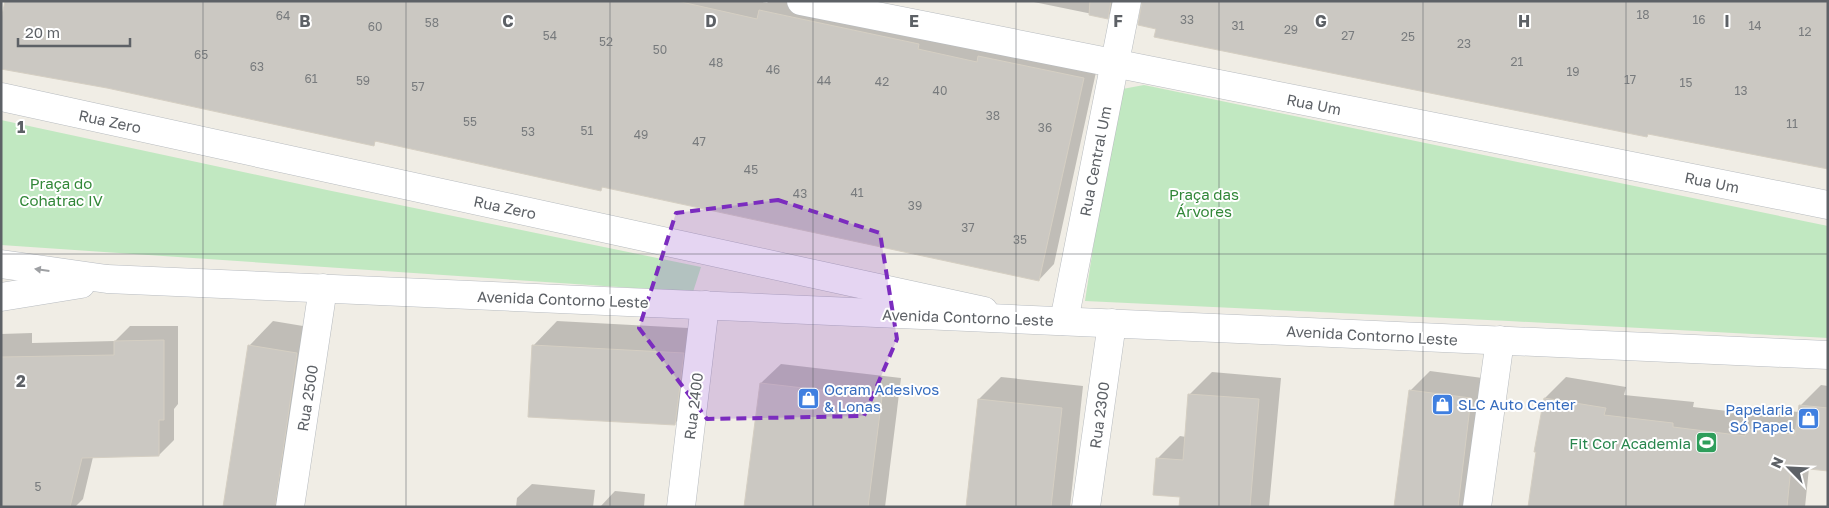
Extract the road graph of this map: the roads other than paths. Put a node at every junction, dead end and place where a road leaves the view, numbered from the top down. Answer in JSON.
{"nodes":[{"id":1,"x":801,"y":1,"type":"edge"},
{"id":2,"x":1127,"y":1,"type":"edge"},
{"id":3,"x":1114,"y":64,"type":"junction"},
{"id":4,"x":1,"y":98,"type":"edge"},
{"id":5,"x":1828,"y":205,"type":"edge"},
{"id":6,"x":1,"y":264,"type":"edge"},
{"id":7,"x":108,"y":279,"type":"junction"},
{"id":8,"x":323,"y":288,"type":"junction"},
{"id":9,"x":1,"y":297,"type":"edge"},
{"id":10,"x":705,"y":305,"type":"junction"},
{"id":11,"x":1009,"y":318,"type":"junction"},
{"id":12,"x":1064,"y":321,"type":"junction"},
{"id":13,"x":1112,"y":323,"type":"junction"},
{"id":14,"x":1500,"y":340,"type":"junction"},
{"id":15,"x":1828,"y":355,"type":"edge"},
{"id":16,"x":290,"y":507,"type":"edge"},
{"id":17,"x":681,"y":507,"type":"edge"},
{"id":18,"x":1086,"y":507,"type":"edge"},
{"id":19,"x":1477,"y":507,"type":"edge"}],
"edges":[{"from":1,"to":3,"type":"street","name":"Rua Um"},
{"from":2,"to":3,"type":"street","name":"Rua Central Um"},
{"from":3,"to":5,"type":"street","name":"Rua Um"},
{"from":3,"to":12,"type":"street","name":"Rua Central Um"},
{"from":4,"to":11,"type":"street","name":"Rua Zero"},
{"from":7,"to":6,"type":"street","name":"Avenida Contorno Leste","one_way":true},
{"from":7,"to":8,"type":"street","name":"Avenida Contorno Leste"},
{"from":7,"to":9,"type":"street","name":"Avenida Contorno Leste"},
{"from":8,"to":10,"type":"street","name":"Avenida Contorno Leste"},
{"from":8,"to":16,"type":"street","name":"Rua 2500"},
{"from":10,"to":11,"type":"street","name":"Avenida Contorno Leste"},
{"from":10,"to":17,"type":"street","name":"Rua 2400"},
{"from":11,"to":12,"type":"street","name":"Avenida Contorno Leste"},
{"from":12,"to":13,"type":"street","name":"Avenida Contorno Leste"},
{"from":13,"to":14,"type":"street","name":"Avenida Contorno Leste"},
{"from":13,"to":18,"type":"street","name":"Rua 2300"},
{"from":14,"to":15,"type":"street","name":"Avenida Contorno Leste"},
{"from":14,"to":19,"type":"street"}]}
